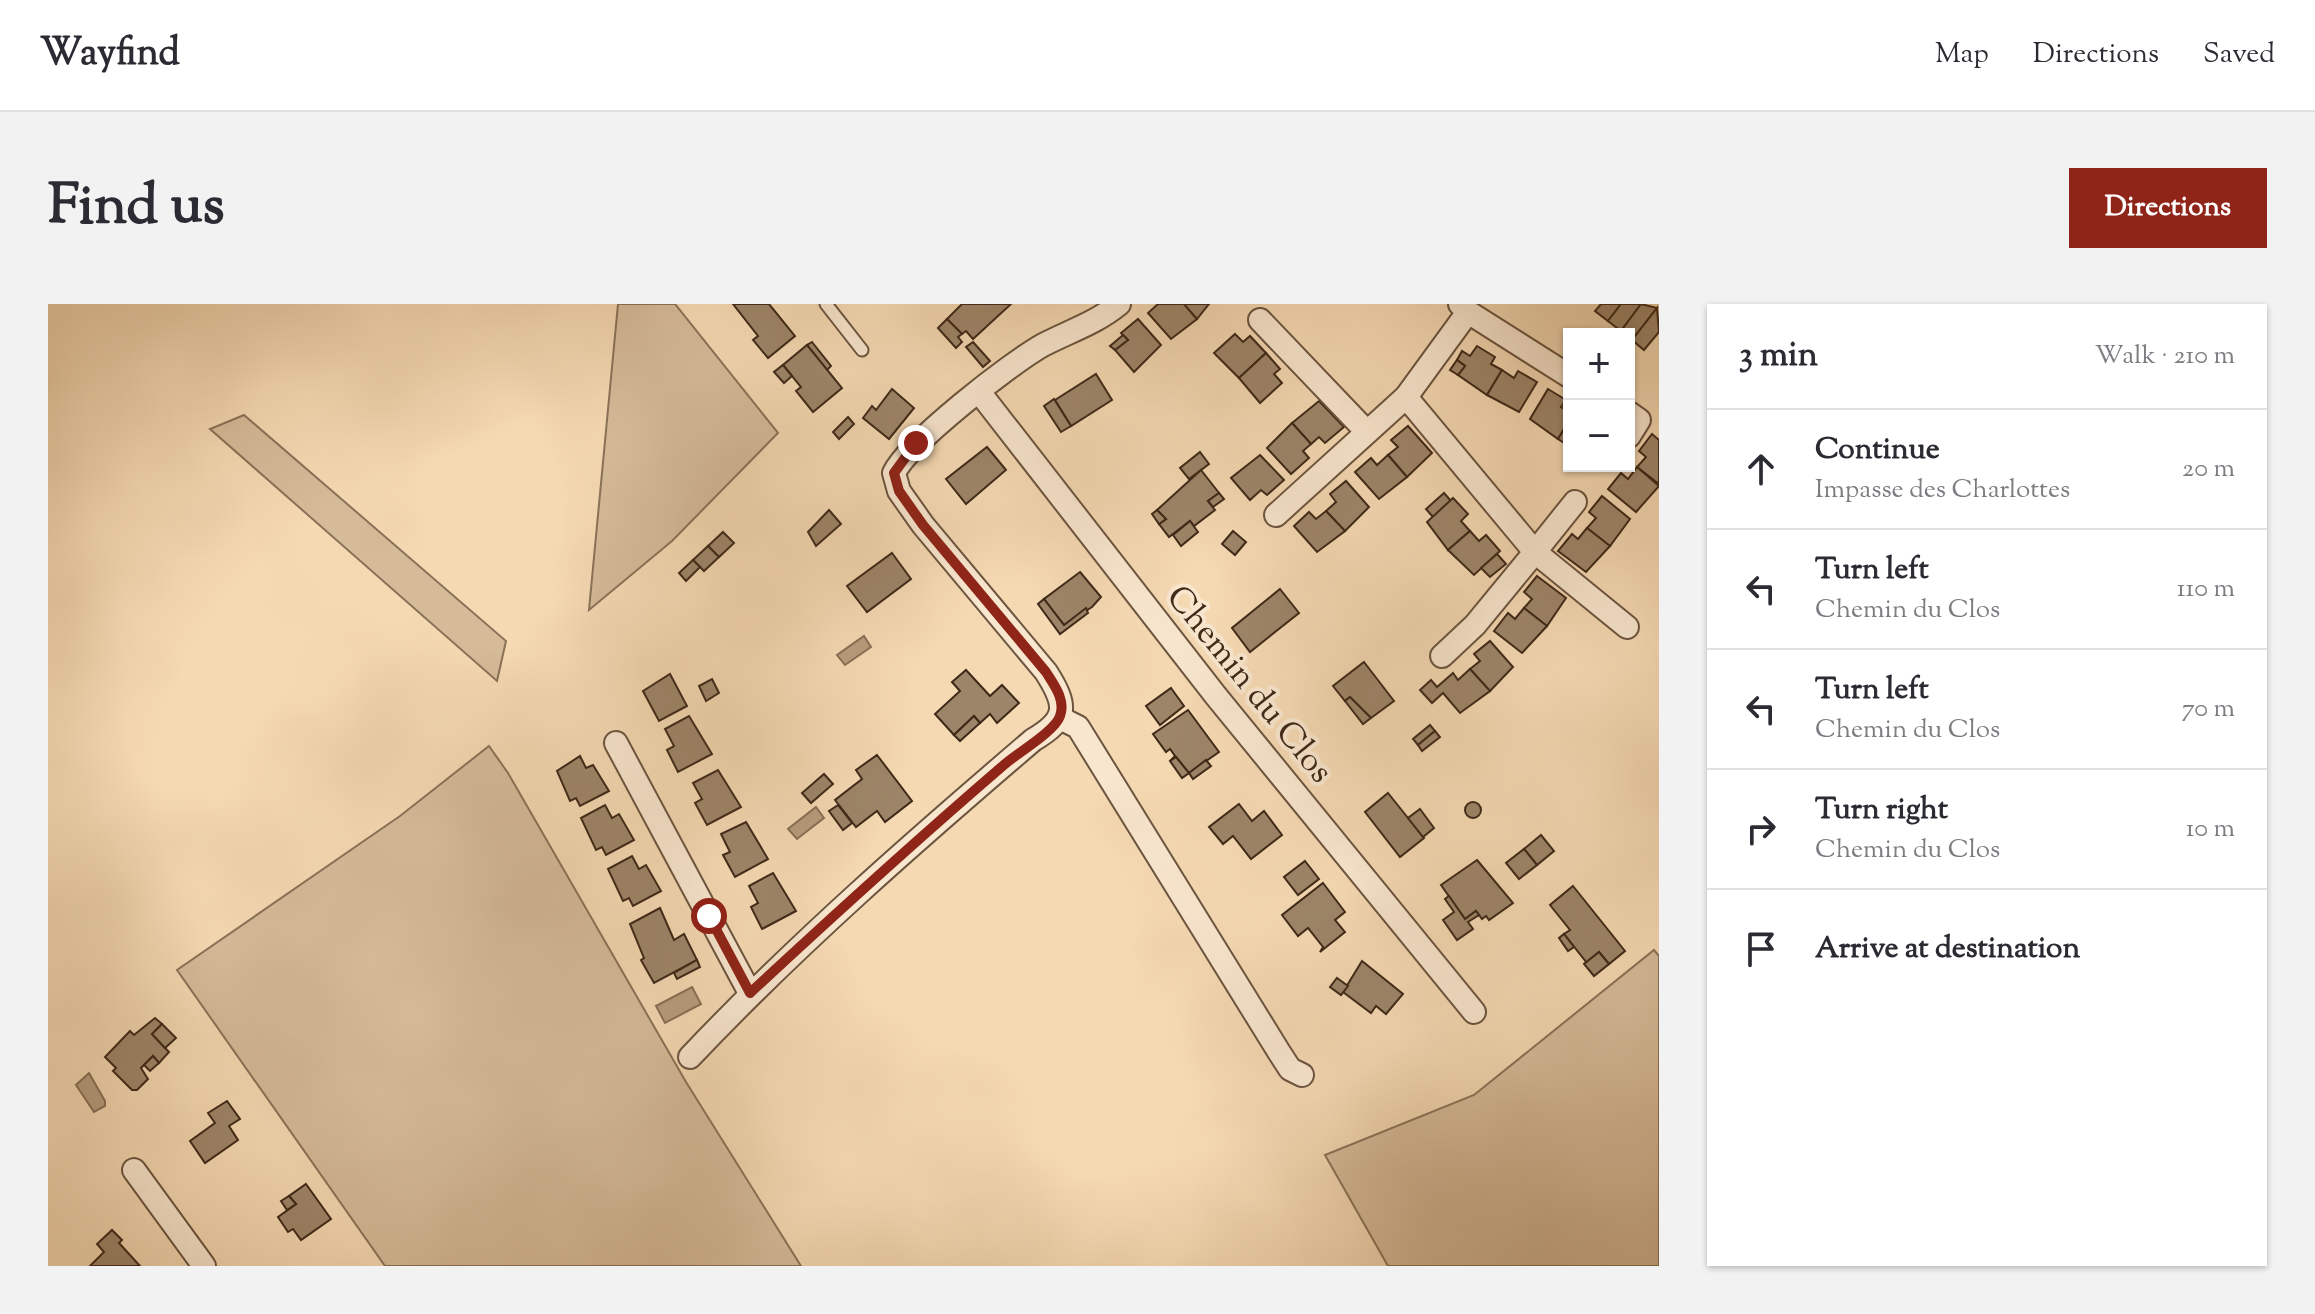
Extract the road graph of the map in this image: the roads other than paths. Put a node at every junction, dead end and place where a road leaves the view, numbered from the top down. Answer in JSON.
{"nodes":[{"id":1,"x":826,"y":304,"type":"edge"},
{"id":2,"x":1119,"y":304,"type":"edge"},
{"id":3,"x":1464,"y":308,"type":"edge"},
{"id":4,"x":1260,"y":320,"type":"dead end"},
{"id":5,"x":862,"y":350,"type":"dead end"},
{"id":6,"x":1563,"y":372,"type":"edge"},
{"id":7,"x":980,"y":393,"type":"junction"},
{"id":8,"x":1406,"y":397,"type":"junction"},
{"id":9,"x":1367,"y":432,"type":"junction"},
{"id":10,"x":1575,"y":502,"type":"dead end"},
{"id":11,"x":1276,"y":515,"type":"dead end"},
{"id":12,"x":1535,"y":552,"type":"junction"},
{"id":13,"x":1627,"y":627,"type":"dead end"},
{"id":14,"x":1442,"y":656,"type":"dead end"},
{"id":15,"x":1060,"y":718,"type":"junction"},
{"id":16,"x":616,"y":743,"type":"dead end"},
{"id":17,"x":750,"y":993,"type":"junction"},
{"id":18,"x":1474,"y":1012,"type":"dead end"},
{"id":19,"x":690,"y":1057,"type":"dead end"},
{"id":20,"x":1302,"y":1075,"type":"dead end"},
{"id":21,"x":134,"y":1170,"type":"dead end"},
{"id":22,"x":204,"y":1266,"type":"edge"}],
"edges":[{"from":1,"to":5,"type":"lane"},
{"from":2,"to":7,"type":"street"},
{"from":3,"to":6,"type":"street"},
{"from":3,"to":8,"type":"street"},
{"from":4,"to":9,"type":"street"},
{"from":7,"to":15,"type":"street"},
{"from":7,"to":18,"type":"street","name":"Chemin du Clos"},
{"from":8,"to":9,"type":"street"},
{"from":8,"to":12,"type":"street"},
{"from":9,"to":11,"type":"street"},
{"from":10,"to":12,"type":"street"},
{"from":12,"to":13,"type":"street"},
{"from":12,"to":14,"type":"street"},
{"from":15,"to":17,"type":"street"},
{"from":15,"to":20,"type":"street"},
{"from":16,"to":17,"type":"street"},
{"from":17,"to":19,"type":"street"},
{"from":21,"to":22,"type":"street"}]}
